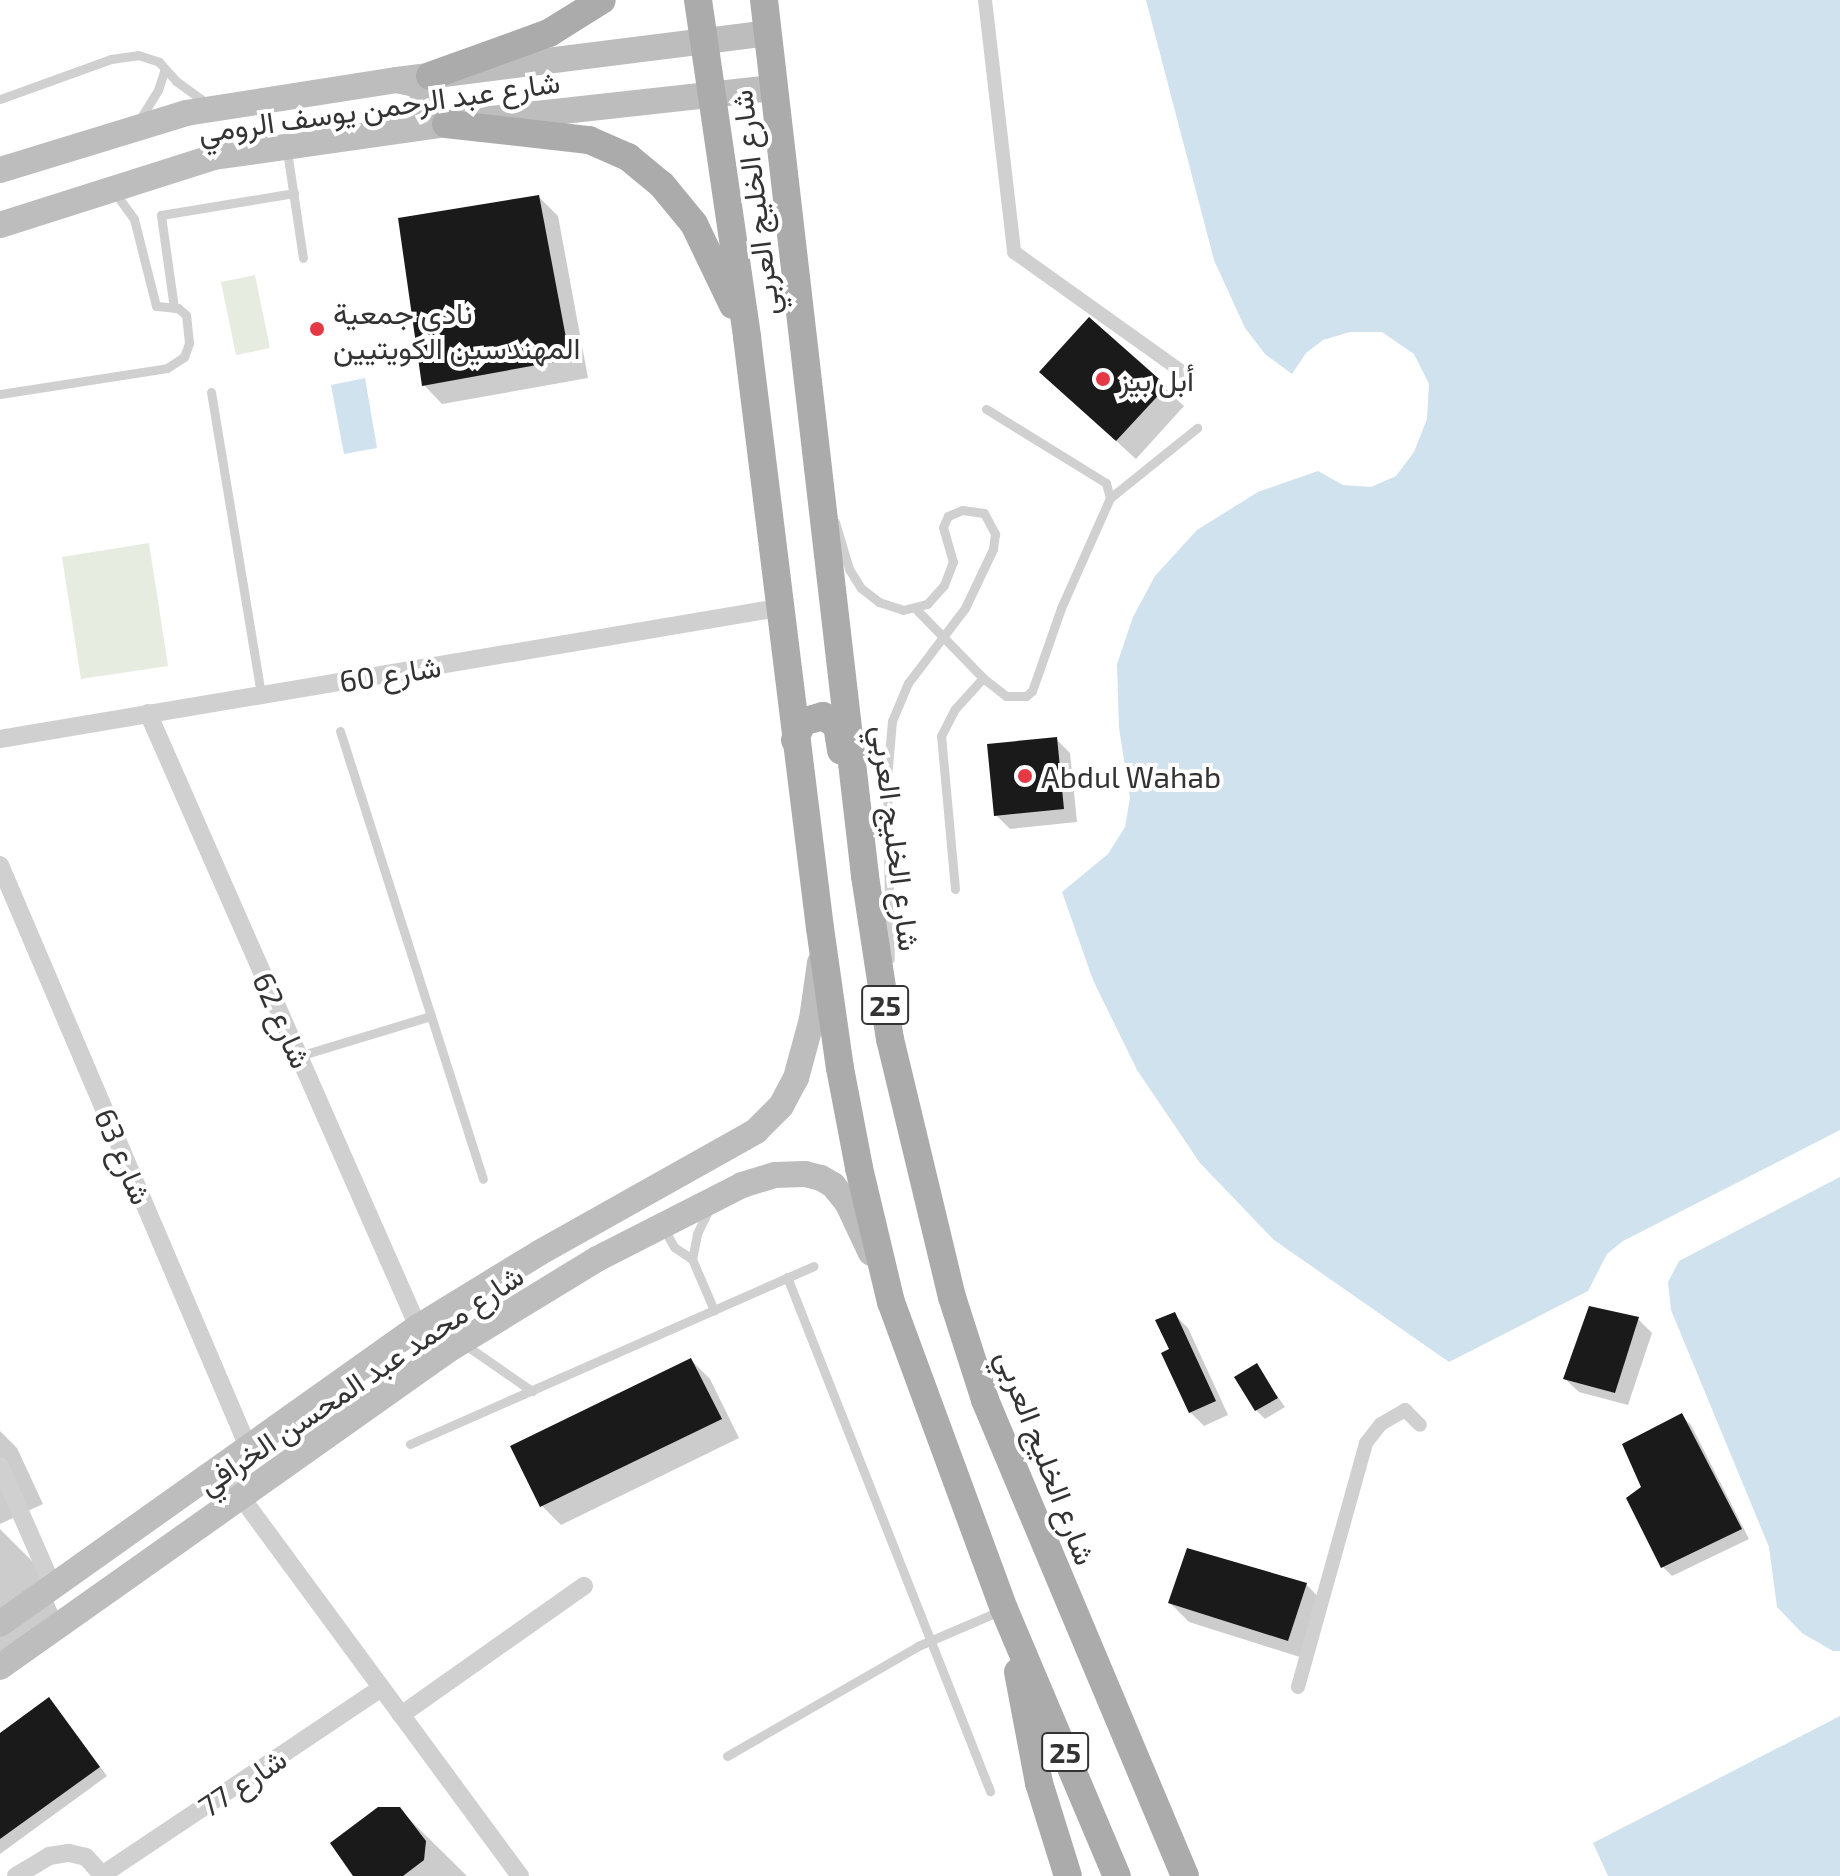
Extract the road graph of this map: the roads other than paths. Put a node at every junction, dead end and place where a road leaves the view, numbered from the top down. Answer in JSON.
{"nodes":[{"id":1,"x":602,"y":0,"type":"edge"},
{"id":2,"x":698,"y":0,"type":"edge"},
{"id":3,"x":764,"y":0,"type":"edge"},
{"id":4,"x":985,"y":0,"type":"edge"},
{"id":5,"x":768,"y":33,"type":"junction"},
{"id":6,"x":703,"y":41,"type":"junction"},
{"id":7,"x":165,"y":69,"type":"junction"},
{"id":8,"x":430,"y":76,"type":"junction"},
{"id":9,"x":397,"y":80,"type":"junction"},
{"id":10,"x":774,"y":88,"type":"junction"},
{"id":11,"x":711,"y":95,"type":"junction"},
{"id":12,"x":0,"y":99,"type":"edge"},
{"id":13,"x":217,"y":109,"type":"junction"},
{"id":14,"x":446,"y":124,"type":"junction"},
{"id":15,"x":403,"y":130,"type":"junction"},
{"id":16,"x":129,"y":131,"type":"junction"},
{"id":17,"x":287,"y":147,"type":"junction"},
{"id":18,"x":0,"y":170,"type":"edge"},
{"id":19,"x":111,"y":189,"type":"junction"},
{"id":20,"x":294,"y":193,"type":"junction"},
{"id":21,"x":0,"y":225,"type":"edge"},
{"id":22,"x":303,"y":258,"type":"dead end"},
{"id":23,"x":174,"y":308,"type":"junction"},
{"id":24,"x":747,"y":337,"type":"junction"},
{"id":25,"x":1182,"y":372,"type":"dead end"},
{"id":26,"x":211,"y":392,"type":"dead end"},
{"id":27,"x":0,"y":394,"type":"edge"},
{"id":28,"x":986,"y":409,"type":"dead end"},
{"id":29,"x":1197,"y":428,"type":"dead end"},
{"id":30,"x":1110,"y":498,"type":"junction"},
{"id":31,"x":824,"y":511,"type":"junction"},
{"id":32,"x":779,"y":608,"type":"junction"},
{"id":33,"x":915,"y":608,"type":"junction"},
{"id":34,"x":941,"y":638,"type":"junction"},
{"id":35,"x":983,"y":678,"type":"junction"},
{"id":36,"x":261,"y":694,"type":"junction"},
{"id":37,"x":148,"y":713,"type":"junction"},
{"id":38,"x":340,"y":731,"type":"dead end"},
{"id":39,"x":0,"y":739,"type":"edge"},
{"id":40,"x":795,"y":740,"type":"junction"},
{"id":41,"x":0,"y":865,"type":"edge"},
{"id":42,"x":865,"y":876,"type":"junction"},
{"id":43,"x":955,"y":889,"type":"dead end"},
{"id":44,"x":822,"y":946,"type":"junction"},
{"id":45,"x":431,"y":1016,"type":"junction"},
{"id":46,"x":890,"y":1039,"type":"junction"},
{"id":47,"x":299,"y":1056,"type":"junction"},
{"id":48,"x":483,"y":1179,"type":"dead end"},
{"id":49,"x":718,"y":1197,"type":"junction"},
{"id":50,"x":621,"y":1206,"type":"junction"},
{"id":51,"x":656,"y":1229,"type":"junction"},
{"id":52,"x":692,"y":1259,"type":"junction"},
{"id":53,"x":814,"y":1266,"type":"dead end"},
{"id":54,"x":787,"y":1277,"type":"junction"},
{"id":55,"x":891,"y":1302,"type":"junction"},
{"id":56,"x":714,"y":1310,"type":"junction"},
{"id":57,"x":418,"y":1327,"type":"junction"},
{"id":58,"x":461,"y":1342,"type":"junction"},
{"id":59,"x":532,"y":1391,"type":"junction"},
{"id":60,"x":1420,"y":1425,"type":"dead end"},
{"id":61,"x":410,"y":1444,"type":"dead end"},
{"id":62,"x":248,"y":1447,"type":"junction"},
{"id":63,"x":0,"y":1466,"type":"edge"},
{"id":64,"x":219,"y":1467,"type":"junction"},
{"id":65,"x":241,"y":1499,"type":"junction"},
{"id":66,"x":584,"y":1586,"type":"dead end"},
{"id":67,"x":53,"y":1587,"type":"junction"},
{"id":68,"x":1008,"y":1618,"type":"junction"},
{"id":69,"x":0,"y":1624,"type":"edge"},
{"id":70,"x":931,"y":1642,"type":"junction"},
{"id":71,"x":0,"y":1667,"type":"edge"},
{"id":72,"x":1298,"y":1687,"type":"dead end"},
{"id":73,"x":381,"y":1688,"type":"junction"},
{"id":74,"x":401,"y":1715,"type":"junction"},
{"id":75,"x":727,"y":1756,"type":"dead end"},
{"id":76,"x":990,"y":1791,"type":"dead end"},
{"id":77,"x":16,"y":1876,"type":"edge"},
{"id":78,"x":102,"y":1876,"type":"edge"},
{"id":79,"x":520,"y":1876,"type":"edge"},
{"id":80,"x":1068,"y":1876,"type":"edge"},
{"id":81,"x":1117,"y":1876,"type":"edge"},
{"id":82,"x":1185,"y":1876,"type":"edge"}],
"edges":[{"from":1,"to":8,"type":"main road"},
{"from":2,"to":6,"type":"main road","name":"شارع الخليج العربي","number":"25"},
{"from":3,"to":5,"type":"main road","name":"شارع الخليج العربي","number":"25"},
{"from":4,"to":25,"type":"street"},
{"from":5,"to":6,"type":"main road","name":"شارع عبد الرحمن يوسف الرومي"},
{"from":5,"to":10,"type":"main road","name":"شارع الخليج العربي","number":"25"},
{"from":6,"to":8,"type":"main road","name":"شارع عبد الرحمن يوسف الرومي"},
{"from":6,"to":11,"type":"main road","name":"شارع الخليج العربي","number":"25"},
{"from":7,"to":12,"type":"lane"},
{"from":7,"to":13,"type":"lane"},
{"from":7,"to":16,"type":"lane"},
{"from":8,"to":9,"type":"main road","name":"شارع عبد الرحمن يوسف الرومي"},
{"from":9,"to":13,"type":"main road","name":"شارع عبد الرحمن يوسف الرومي"},
{"from":9,"to":15,"type":"main road"},
{"from":10,"to":11,"type":"main road","name":"شارع عبد الرحمن يوسف الرومي"},
{"from":10,"to":31,"type":"main road","name":"شارع الخليج العربي","number":"25"},
{"from":11,"to":14,"type":"main road","name":"شارع عبد الرحمن يوسف الرومي"},
{"from":11,"to":24,"type":"main road","name":"شارع الخليج العربي","number":"25"},
{"from":13,"to":16,"type":"main road","name":"شارع عبد الرحمن يوسف الرومي"},
{"from":14,"to":15,"type":"main road","name":"شارع عبد الرحمن يوسف الرومي"},
{"from":14,"to":24,"type":"main road"},
{"from":15,"to":17,"type":"main road","name":"شارع عبد الرحمن يوسف الرومي"},
{"from":16,"to":18,"type":"main road","name":"شارع عبد الرحمن يوسف الرومي"},
{"from":17,"to":19,"type":"main road","name":"شارع عبد الرحمن يوسف الرومي"},
{"from":17,"to":20,"type":"lane"},
{"from":19,"to":21,"type":"main road","name":"شارع عبد الرحمن يوسف الرومي"},
{"from":19,"to":23,"type":"lane"},
{"from":20,"to":22,"type":"lane"},
{"from":20,"to":23,"type":"lane"},
{"from":23,"to":27,"type":"lane"},
{"from":24,"to":32,"type":"main road","name":"شارع الخليج العربي","number":"25"},
{"from":26,"to":36,"type":"lane"},
{"from":28,"to":30,"type":"lane"},
{"from":29,"to":30,"type":"lane"},
{"from":30,"to":35,"type":"lane"},
{"from":31,"to":33,"type":"lane"},
{"from":31,"to":42,"type":"main road","name":"شارع الخليج العربي","number":"25"},
{"from":32,"to":36,"type":"street","name":"شارع 60"},
{"from":32,"to":40,"type":"main road","name":"شارع الخليج العربي","number":"25"},
{"from":33,"to":34,"type":"lane"},
{"from":33,"to":34,"type":"lane"},
{"from":34,"to":35,"type":"lane"},
{"from":34,"to":46,"type":"lane"},
{"from":35,"to":43,"type":"lane"},
{"from":36,"to":37,"type":"street","name":"شارع 60"},
{"from":37,"to":39,"type":"street","name":"شارع 60"},
{"from":37,"to":47,"type":"street","name":"شارع 62"},
{"from":38,"to":45,"type":"lane"},
{"from":40,"to":42,"type":"main road"},
{"from":40,"to":44,"type":"main road","name":"شارع الخليج العربي","number":"25"},
{"from":41,"to":62,"type":"street","name":"شارع 63"},
{"from":42,"to":46,"type":"main road","name":"شارع الخليج العربي","number":"25"},
{"from":44,"to":50,"type":"main road","name":"شارع محمد عبد المحسن الخرافي"},
{"from":44,"to":55,"type":"main road","name":"شارع الخليج العربي","number":"25"},
{"from":45,"to":47,"type":"lane"},
{"from":45,"to":48,"type":"lane"},
{"from":46,"to":82,"type":"main road","name":"شارع الخليج العربي","number":"25"},
{"from":47,"to":57,"type":"street","name":"شارع 62"},
{"from":49,"to":51,"type":"main road","name":"شارع محمد عبد المحسن الخرافي"},
{"from":49,"to":52,"type":"lane"},
{"from":49,"to":55,"type":"main road","name":"شارع محمد عبد المحسن الخرافي"},
{"from":50,"to":51,"type":"main road"},
{"from":50,"to":57,"type":"main road","name":"شارع محمد عبد المحسن الخرافي"},
{"from":51,"to":52,"type":"lane"},
{"from":51,"to":58,"type":"main road","name":"شارع محمد عبد المحسن الخرافي"},
{"from":52,"to":56,"type":"lane"},
{"from":53,"to":54,"type":"lane"},
{"from":54,"to":56,"type":"lane"},
{"from":54,"to":70,"type":"lane"},
{"from":55,"to":68,"type":"main road","name":"شارع الخليج العربي","number":"25"},
{"from":56,"to":59,"type":"lane"},
{"from":57,"to":62,"type":"main road","name":"شارع محمد عبد المحسن الخرافي"},
{"from":58,"to":59,"type":"lane"},
{"from":58,"to":65,"type":"main road","name":"شارع محمد عبد المحسن الخرافي"},
{"from":59,"to":61,"type":"lane"},
{"from":60,"to":72,"type":"street"},
{"from":62,"to":64,"type":"main road","name":"شارع محمد عبد المحسن الخرافي"},
{"from":63,"to":67,"type":"street"},
{"from":64,"to":65,"type":"street"},
{"from":64,"to":67,"type":"main road","name":"شارع محمد عبد المحسن الخرافي"},
{"from":65,"to":71,"type":"main road","name":"شارع محمد عبد المحسن الخرافي"},
{"from":65,"to":73,"type":"street"},
{"from":66,"to":74,"type":"street"},
{"from":67,"to":69,"type":"main road","name":"شارع محمد عبد المحسن الخرافي"},
{"from":68,"to":70,"type":"lane"},
{"from":68,"to":80,"type":"main road"},
{"from":68,"to":81,"type":"main road","name":"شارع الخليج العربي","number":"25"},
{"from":70,"to":75,"type":"lane"},
{"from":70,"to":76,"type":"lane"},
{"from":73,"to":74,"type":"street"},
{"from":73,"to":78,"type":"street","name":"شارع 77"},
{"from":74,"to":79,"type":"street"},
{"from":77,"to":78,"type":"street"}]}
